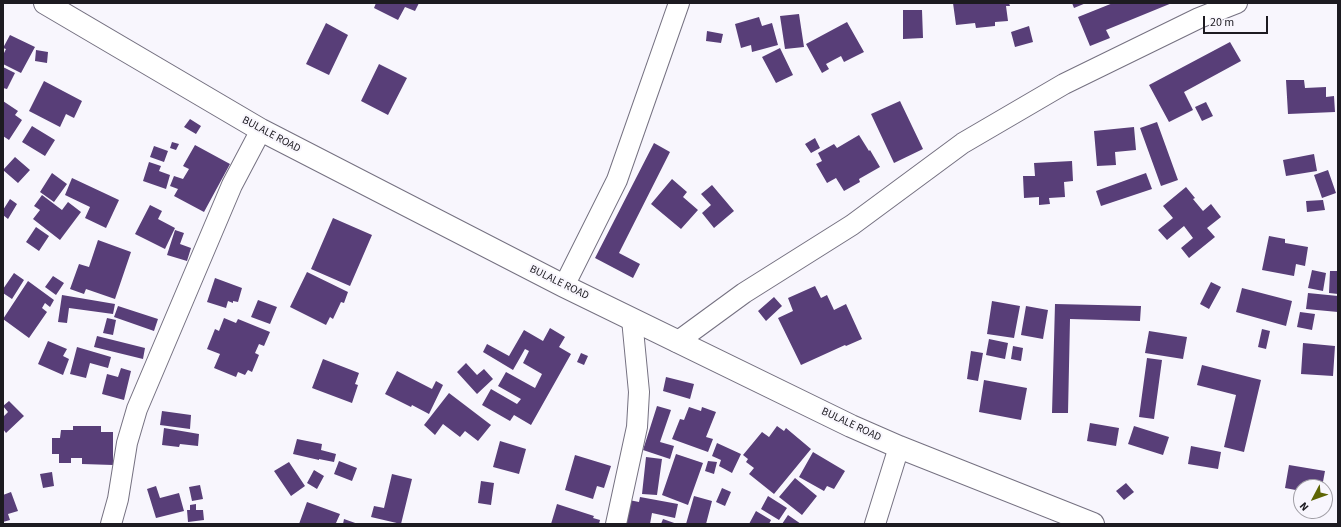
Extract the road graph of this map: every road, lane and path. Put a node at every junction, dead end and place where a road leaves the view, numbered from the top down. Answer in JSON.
{"nodes":[{"id":1,"x":45,"y":3,"type":"edge"},
{"id":2,"x":679,"y":3,"type":"edge"},
{"id":3,"x":1237,"y":3,"type":"edge"},
{"id":4,"x":261,"y":130,"type":"junction"},
{"id":5,"x":564,"y":286,"type":"junction"},
{"id":6,"x":632,"y":319,"type":"junction"},
{"id":7,"x":677,"y":342,"type":"junction"},
{"id":8,"x":899,"y":447,"type":"junction"},
{"id":9,"x":111,"y":524,"type":"edge"},
{"id":10,"x":616,"y":524,"type":"edge"},
{"id":11,"x":875,"y":524,"type":"edge"},
{"id":12,"x":1093,"y":524,"type":"edge"}],
"edges":[{"from":1,"to":4,"type":"street","name":"BULALE ROAD"},
{"from":2,"to":5,"type":"street"},
{"from":3,"to":7,"type":"street"},
{"from":4,"to":5,"type":"street","name":"BULALE ROAD"},
{"from":4,"to":9,"type":"street"},
{"from":5,"to":6,"type":"street","name":"BULALE ROAD"},
{"from":6,"to":7,"type":"street","name":"BULALE ROAD"},
{"from":6,"to":10,"type":"street"},
{"from":7,"to":8,"type":"street","name":"BULALE ROAD"},
{"from":8,"to":11,"type":"street"},
{"from":8,"to":12,"type":"street","name":"BULALE ROAD"}]}
